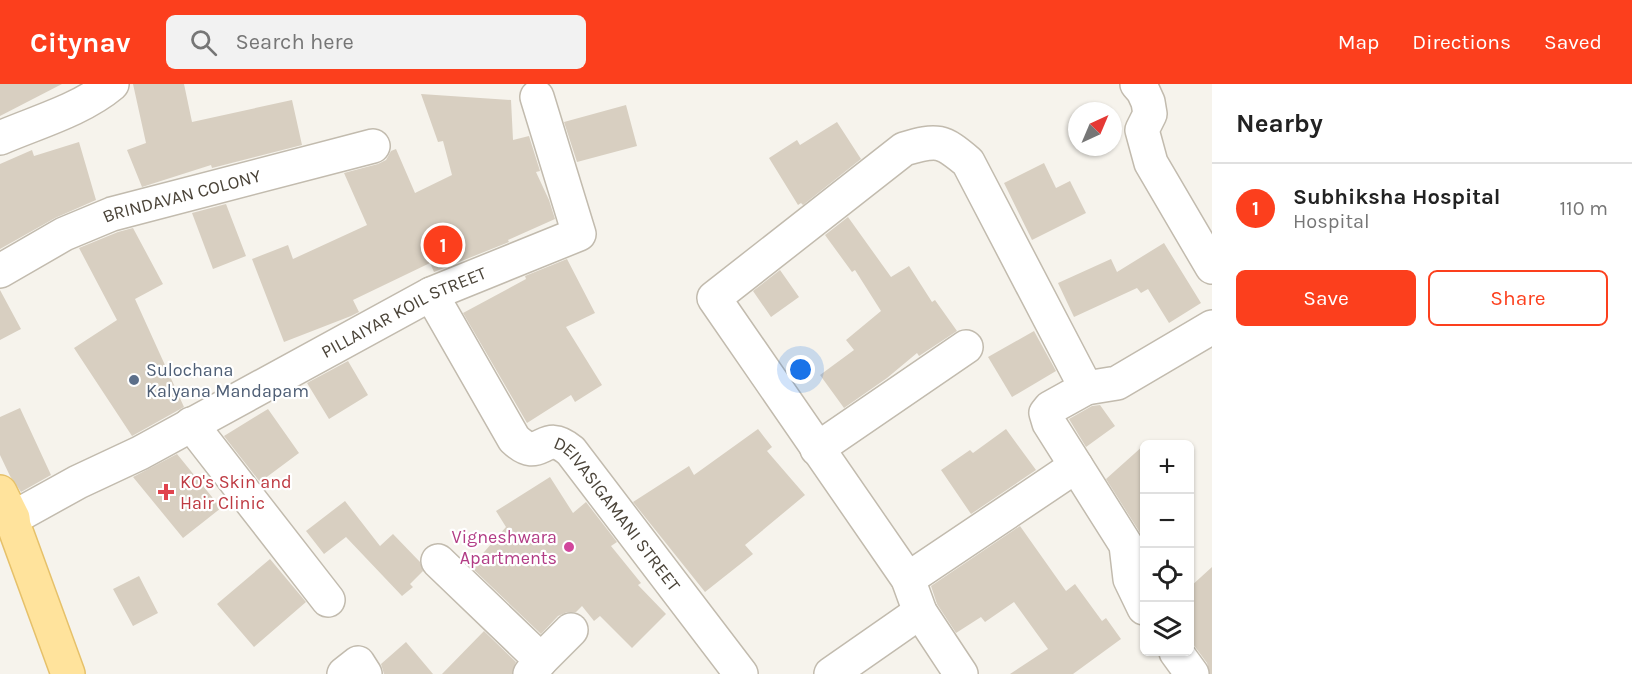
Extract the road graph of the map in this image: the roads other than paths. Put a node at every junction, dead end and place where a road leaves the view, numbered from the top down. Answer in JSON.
{"nodes":[{"id":1,"x":112,"y":84,"type":"edge"},
{"id":2,"x":1137,"y":84,"type":"edge"},
{"id":3,"x":537,"y":97,"type":"dead end"},
{"id":4,"x":0,"y":138,"type":"edge"},
{"id":5,"x":373,"y":146,"type":"dead end"},
{"id":6,"x":1212,"y":267,"type":"edge"},
{"id":7,"x":0,"y":271,"type":"edge"},
{"id":8,"x":431,"y":294,"type":"junction"},
{"id":9,"x":1210,"y":334,"type":"edge"},
{"id":10,"x":966,"y":347,"type":"dead end"},
{"id":11,"x":1086,"y":388,"type":"junction"},
{"id":12,"x":191,"y":424,"type":"junction"},
{"id":13,"x":818,"y":449,"type":"junction"},
{"id":14,"x":1076,"y":466,"type":"junction"},
{"id":15,"x":7,"y":517,"type":"edge"},
{"id":16,"x":438,"y":561,"type":"dead end"},
{"id":17,"x":908,"y":579,"type":"junction"},
{"id":18,"x":328,"y":600,"type":"dead end"},
{"id":19,"x":1141,"y":602,"type":"edge"},
{"id":20,"x":920,"y":612,"type":"junction"},
{"id":21,"x":571,"y":630,"type":"dead end"},
{"id":22,"x":1179,"y":656,"type":"edge"},
{"id":23,"x":536,"y":667,"type":"edge"},
{"id":24,"x":68,"y":674,"type":"edge"},
{"id":25,"x":741,"y":674,"type":"edge"},
{"id":26,"x":831,"y":674,"type":"edge"},
{"id":27,"x":961,"y":674,"type":"edge"},
{"id":28,"x":1192,"y":674,"type":"edge"}],
"edges":[{"from":1,"to":4,"type":"street"},
{"from":2,"to":6,"type":"street"},
{"from":3,"to":8,"type":"street","name":"PILLAIYAR KOIL STREET"},
{"from":5,"to":7,"type":"street","name":"BRINDAVAN COLONY"},
{"from":8,"to":12,"type":"street","name":"PILLAIYAR KOIL STREET"},
{"from":8,"to":25,"type":"street","name":"DEIVASIGAMANI STREET"},
{"from":9,"to":11,"type":"street"},
{"from":10,"to":13,"type":"street"},
{"from":11,"to":13,"type":"street"},
{"from":11,"to":14,"type":"street"},
{"from":12,"to":15,"type":"street","name":"PILLAIYAR KOIL STREET"},
{"from":12,"to":18,"type":"street"},
{"from":13,"to":17,"type":"street"},
{"from":14,"to":17,"type":"street"},
{"from":14,"to":19,"type":"street"},
{"from":15,"to":24,"type":"main road"},
{"from":16,"to":23,"type":"street"},
{"from":17,"to":20,"type":"street"},
{"from":20,"to":26,"type":"street"},
{"from":20,"to":27,"type":"street"},
{"from":21,"to":23,"type":"street"},
{"from":22,"to":28,"type":"street"}]}
